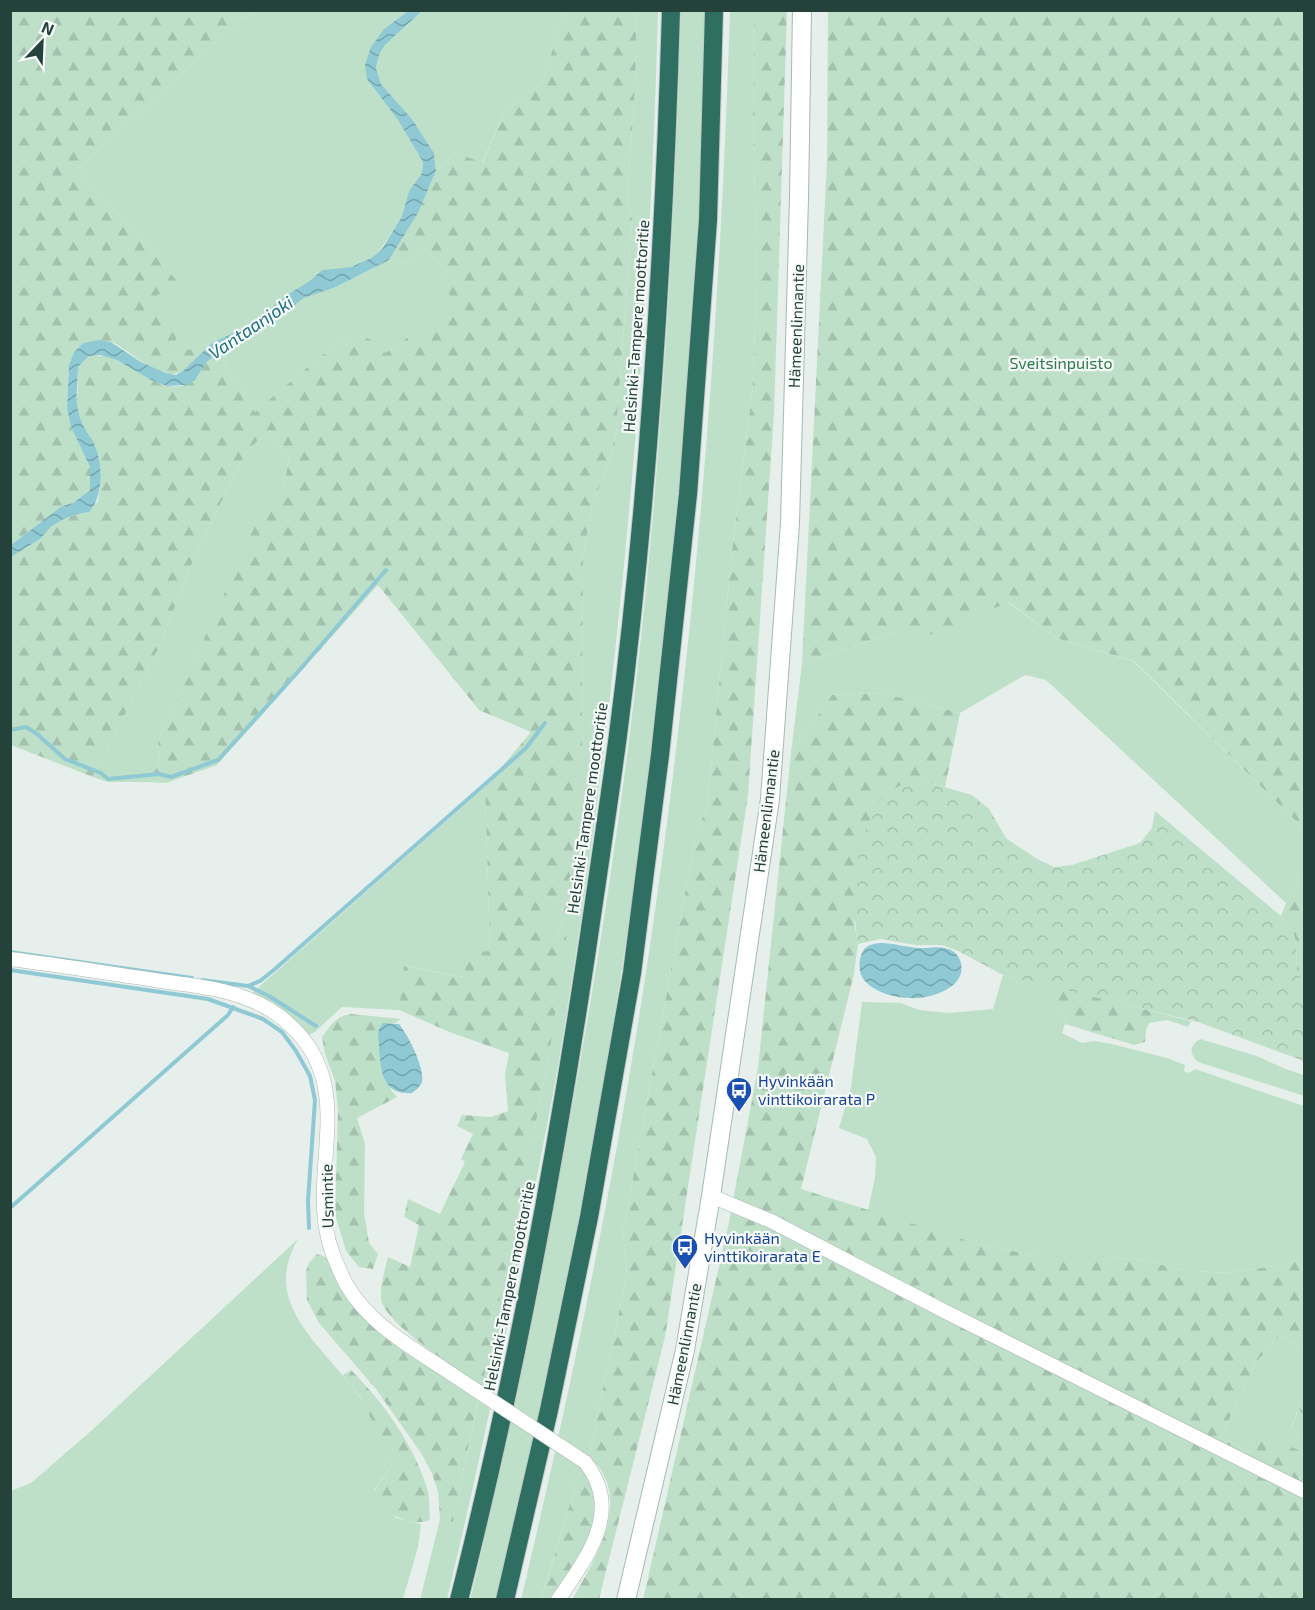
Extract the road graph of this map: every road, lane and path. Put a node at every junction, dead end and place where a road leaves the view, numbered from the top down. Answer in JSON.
{"nodes":[{"id":1,"x":670,"y":10,"type":"edge"},
{"id":2,"x":714,"y":10,"type":"edge"},
{"id":3,"x":802,"y":10,"type":"edge"},
{"id":4,"x":10,"y":958,"type":"edge"},
{"id":5,"x":711,"y":1196,"type":"junction"},
{"id":6,"x":1305,"y":1491,"type":"edge"},
{"id":7,"x":459,"y":1599,"type":"edge"},
{"id":8,"x":505,"y":1599,"type":"edge"},
{"id":9,"x":558,"y":1599,"type":"edge"},
{"id":10,"x":626,"y":1599,"type":"edge"}],
"edges":[{"from":1,"to":7,"type":"highway","name":"Helsinki-Tampere moottoritie"},
{"from":2,"to":8,"type":"highway"},
{"from":3,"to":5,"type":"main road","name":"Hämeenlinnantie"},
{"from":4,"to":9,"type":"street","name":"Usmintie","bridge":true},
{"from":5,"to":6,"type":"street"},
{"from":5,"to":10,"type":"main road","name":"Hämeenlinnantie"}]}
